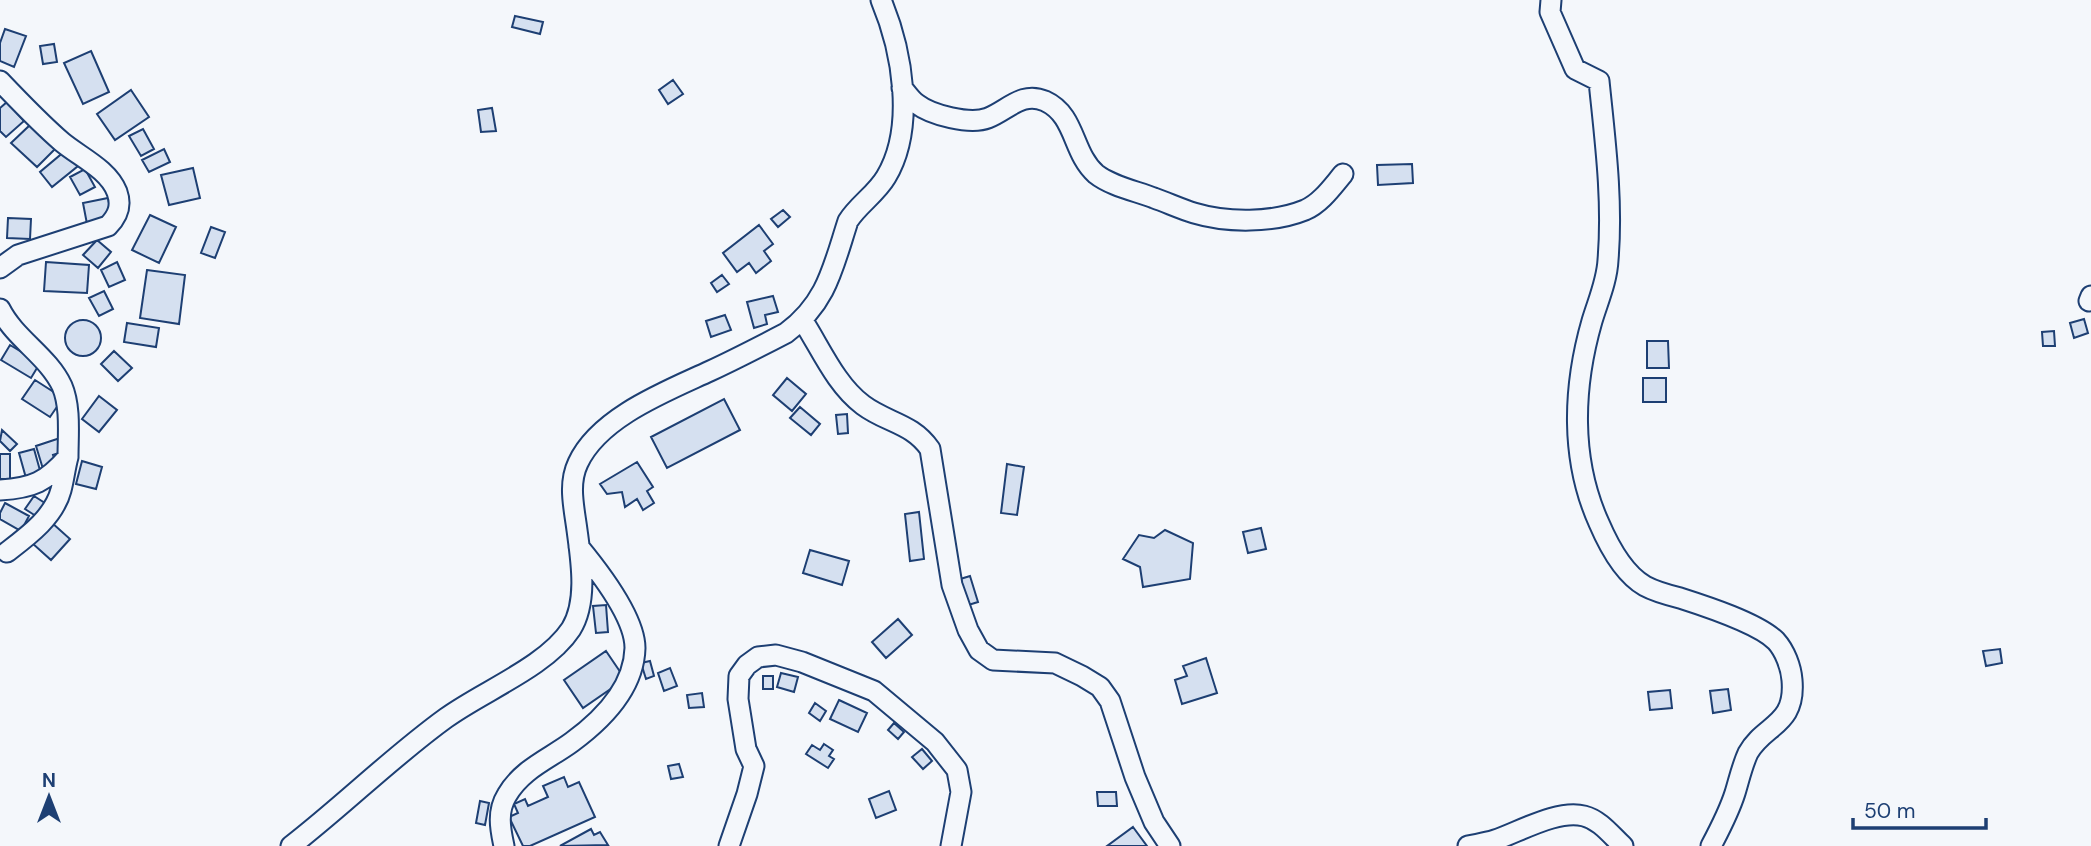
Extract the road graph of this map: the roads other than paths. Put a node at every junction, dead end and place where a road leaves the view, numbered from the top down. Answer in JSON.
{"nodes":[{"id":1,"x":881,"y":0,"type":"edge"},
{"id":2,"x":1551,"y":0,"type":"edge"},
{"id":3,"x":0,"y":81,"type":"edge"},
{"id":4,"x":902,"y":88,"type":"junction"},
{"id":5,"x":1343,"y":174,"type":"dead end"},
{"id":6,"x":0,"y":268,"type":"edge"},
{"id":7,"x":0,"y":309,"type":"edge"},
{"id":8,"x":803,"y":321,"type":"junction"},
{"id":9,"x":68,"y":457,"type":"junction"},
{"id":10,"x":0,"y":490,"type":"edge"},
{"id":11,"x":579,"y":547,"type":"junction"},
{"id":12,"x":6,"y":552,"type":"dead end"},
{"id":13,"x":291,"y":846,"type":"edge"},
{"id":14,"x":504,"y":846,"type":"edge"},
{"id":15,"x":729,"y":846,"type":"edge"},
{"id":16,"x":951,"y":846,"type":"edge"},
{"id":17,"x":1170,"y":846,"type":"edge"},
{"id":18,"x":1468,"y":846,"type":"edge"},
{"id":19,"x":1623,"y":846,"type":"edge"},
{"id":20,"x":1711,"y":846,"type":"edge"}],
"edges":[{"from":1,"to":4,"type":"street"},
{"from":2,"to":20,"type":"street"},
{"from":3,"to":6,"type":"street"},
{"from":4,"to":5,"type":"street"},
{"from":4,"to":8,"type":"street"},
{"from":7,"to":9,"type":"street"},
{"from":8,"to":11,"type":"street"},
{"from":8,"to":17,"type":"street"},
{"from":9,"to":10,"type":"street"},
{"from":9,"to":12,"type":"street"},
{"from":11,"to":13,"type":"street"},
{"from":11,"to":14,"type":"street"},
{"from":15,"to":16,"type":"street"},
{"from":18,"to":19,"type":"street"}]}
